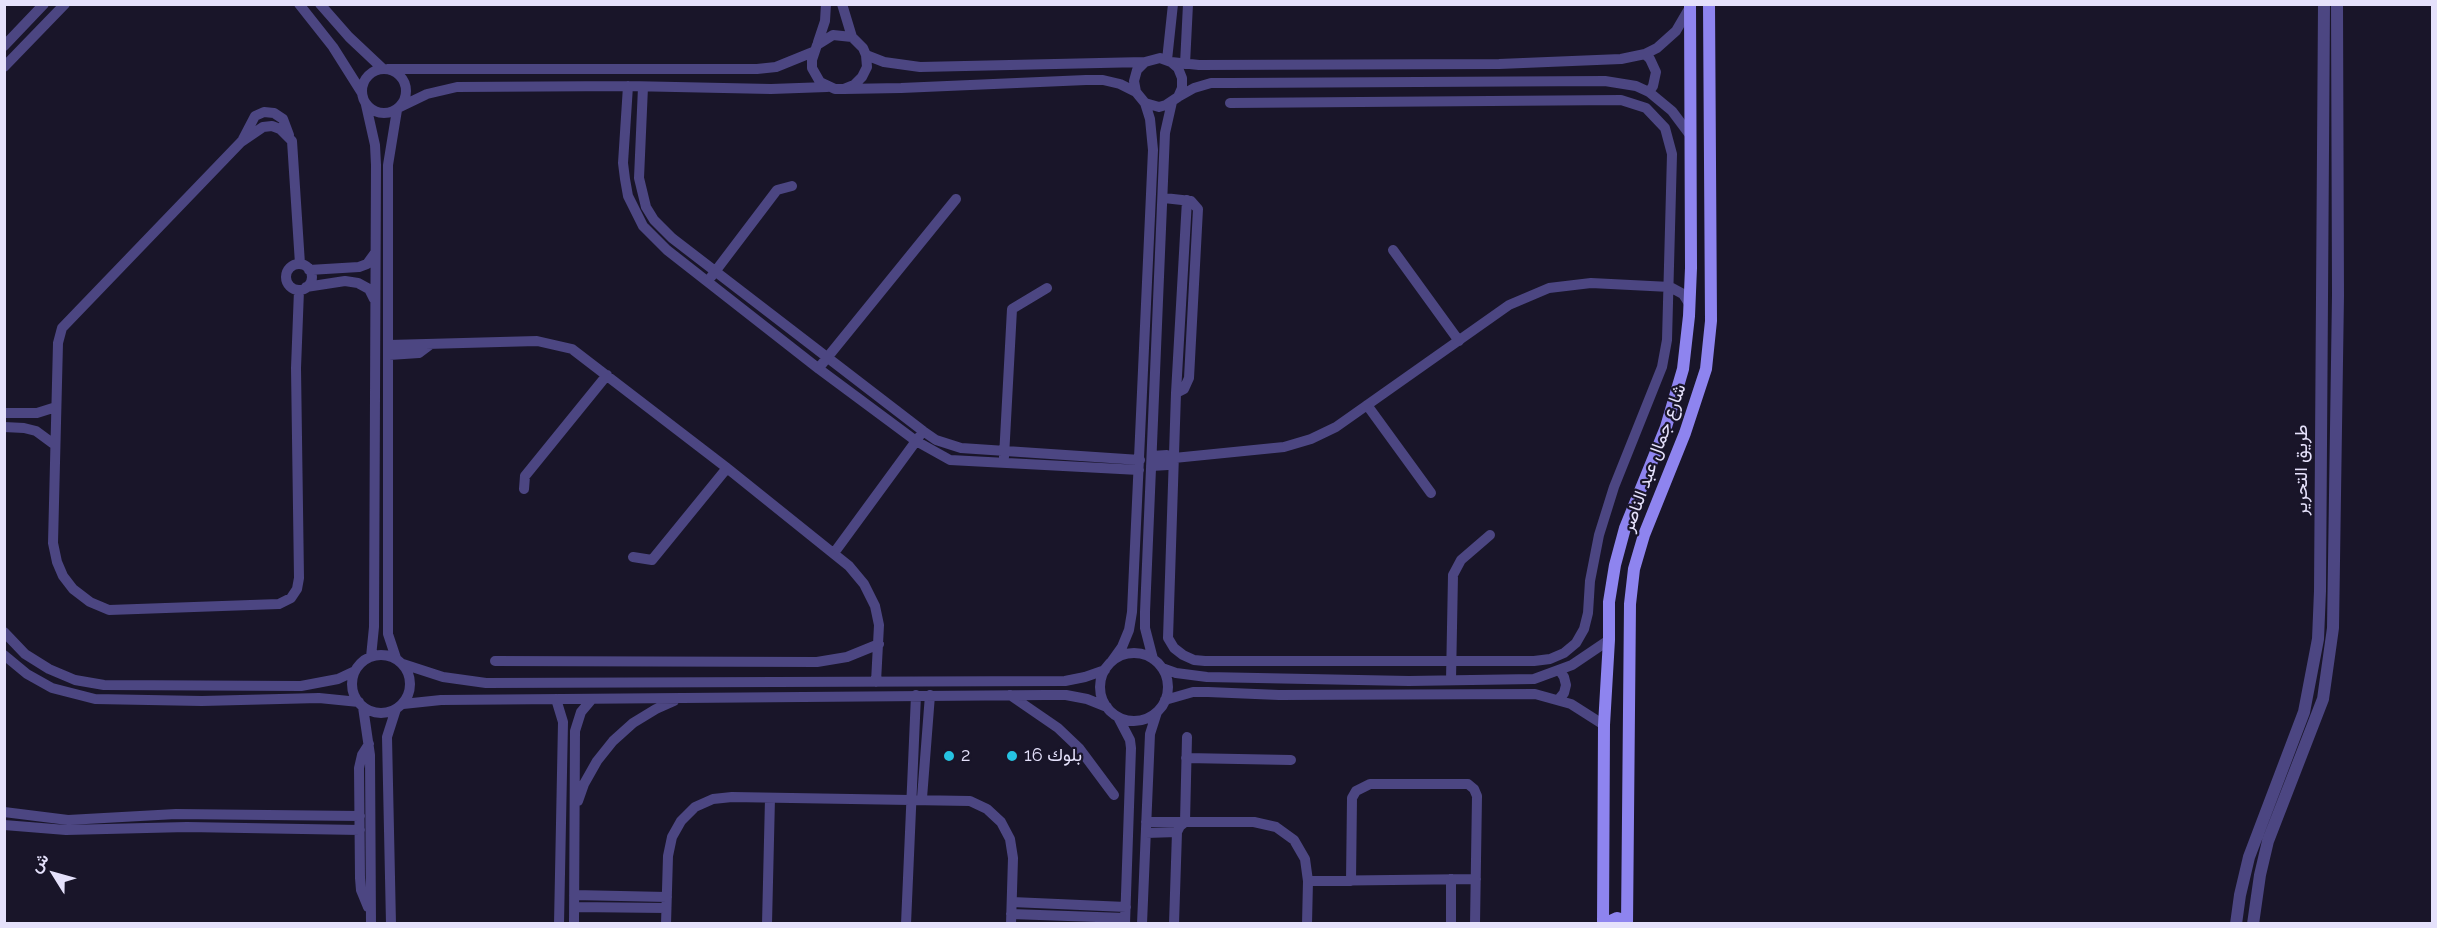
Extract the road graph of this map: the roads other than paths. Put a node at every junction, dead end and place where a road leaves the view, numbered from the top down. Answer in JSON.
{"nodes":[{"id":1,"x":44,"y":4,"type":"edge"},
{"id":2,"x":65,"y":4,"type":"edge"},
{"id":3,"x":299,"y":4,"type":"edge"},
{"id":4,"x":320,"y":4,"type":"edge"},
{"id":5,"x":826,"y":4,"type":"edge"},
{"id":6,"x":842,"y":4,"type":"edge"},
{"id":7,"x":1173,"y":4,"type":"edge"},
{"id":8,"x":1188,"y":4,"type":"edge"},
{"id":9,"x":1709,"y":4,"type":"edge"},
{"id":10,"x":2324,"y":4,"type":"edge"},
{"id":11,"x":2337,"y":4,"type":"edge"},
{"id":12,"x":1690,"y":6,"type":"edge"},
{"id":13,"x":1171,"y":26,"type":"junction"},
{"id":14,"x":1187,"y":26,"type":"junction"},
{"id":15,"x":852,"y":37,"type":"junction"},
{"id":16,"x":4,"y":46,"type":"edge"},
{"id":17,"x":815,"y":48,"type":"junction"},
{"id":18,"x":1645,"y":54,"type":"junction"},
{"id":19,"x":866,"y":55,"type":"junction"},
{"id":20,"x":1169,"y":61,"type":"junction"},
{"id":21,"x":1145,"y":62,"type":"junction"},
{"id":22,"x":1185,"y":64,"type":"junction"},
{"id":23,"x":4,"y":66,"type":"edge"},
{"id":24,"x":386,"y":69,"type":"junction"},
{"id":25,"x":1541,"y":81,"type":"junction"},
{"id":26,"x":1291,"y":82,"type":"junction"},
{"id":27,"x":628,"y":86,"type":"junction"},
{"id":28,"x":643,"y":87,"type":"junction"},
{"id":29,"x":826,"y":87,"type":"junction"},
{"id":30,"x":844,"y":89,"type":"junction"},
{"id":31,"x":1136,"y":92,"type":"junction"},
{"id":32,"x":1649,"y":92,"type":"junction"},
{"id":33,"x":362,"y":93,"type":"junction"},
{"id":34,"x":1175,"y":99,"type":"junction"},
{"id":35,"x":1542,"y":100,"type":"junction"},
{"id":36,"x":1291,"y":102,"type":"junction"},
{"id":37,"x":1145,"y":103,"type":"junction"},
{"id":38,"x":1230,"y":103,"type":"dead end"},
{"id":39,"x":366,"y":105,"type":"junction"},
{"id":40,"x":398,"y":109,"type":"junction"},
{"id":41,"x":1690,"y":135,"type":"junction"},
{"id":42,"x":623,"y":163,"type":"junction"},
{"id":43,"x":638,"y":163,"type":"junction"},
{"id":44,"x":792,"y":186,"type":"dead end"},
{"id":45,"x":1164,"y":198,"type":"junction"},
{"id":46,"x":956,"y":199,"type":"dead end"},
{"id":47,"x":1393,"y":250,"type":"dead end"},
{"id":48,"x":376,"y":253,"type":"junction"},
{"id":49,"x":304,"y":267,"type":"junction"},
{"id":50,"x":1691,"y":268,"type":"junction"},
{"id":51,"x":715,"y":271,"type":"junction"},
{"id":52,"x":707,"y":282,"type":"junction"},
{"id":53,"x":1670,"y":287,"type":"junction"},
{"id":54,"x":1047,"y":288,"type":"dead end"},
{"id":55,"x":302,"y":289,"type":"junction"},
{"id":56,"x":375,"y":302,"type":"junction"},
{"id":57,"x":1690,"y":305,"type":"junction"},
{"id":58,"x":1459,"y":341,"type":"junction"},
{"id":59,"x":389,"y":350,"type":"junction"},
{"id":60,"x":827,"y":359,"type":"junction"},
{"id":61,"x":819,"y":369,"type":"junction"},
{"id":62,"x":607,"y":375,"type":"junction"},
{"id":63,"x":1367,"y":405,"type":"junction"},
{"id":64,"x":56,"y":406,"type":"junction"},
{"id":65,"x":4,"y":413,"type":"edge"},
{"id":66,"x":4,"y":427,"type":"edge"},
{"id":67,"x":923,"y":431,"type":"junction"},
{"id":68,"x":916,"y":441,"type":"junction"},
{"id":69,"x":56,"y":445,"type":"junction"},
{"id":70,"x":1004,"y":450,"type":"junction"},
{"id":71,"x":1174,"y":458,"type":"junction"},
{"id":72,"x":1152,"y":461,"type":"junction"},
{"id":73,"x":1003,"y":463,"type":"junction"},
{"id":74,"x":1139,"y":465,"type":"junction"},
{"id":75,"x":727,"y":468,"type":"junction"},
{"id":76,"x":524,"y":489,"type":"dead end"},
{"id":77,"x":1431,"y":493,"type":"dead end"},
{"id":78,"x":1490,"y":535,"type":"dead end"},
{"id":79,"x":834,"y":553,"type":"junction"},
{"id":80,"x":633,"y":557,"type":"dead end"},
{"id":81,"x":4,"y":632,"type":"edge"},
{"id":82,"x":1609,"y":640,"type":"junction"},
{"id":83,"x":879,"y":644,"type":"junction"},
{"id":84,"x":4,"y":655,"type":"edge"},
{"id":85,"x":371,"y":657,"type":"junction"},
{"id":86,"x":1153,"y":658,"type":"junction"},
{"id":87,"x":399,"y":661,"type":"junction"},
{"id":88,"x":495,"y":661,"type":"dead end"},
{"id":89,"x":1452,"y":662,"type":"junction"},
{"id":90,"x":1108,"y":666,"type":"junction"},
{"id":91,"x":1162,"y":668,"type":"junction"},
{"id":92,"x":355,"y":671,"type":"junction"},
{"id":93,"x":1560,"y":671,"type":"junction"},
{"id":94,"x":1451,"y":680,"type":"junction"},
{"id":95,"x":796,"y":682,"type":"junction"},
{"id":96,"x":876,"y":682,"type":"junction"},
{"id":97,"x":916,"y":695,"type":"junction"},
{"id":98,"x":930,"y":695,"type":"junction"},
{"id":99,"x":1010,"y":695,"type":"junction"},
{"id":100,"x":796,"y":697,"type":"junction"},
{"id":101,"x":556,"y":699,"type":"junction"},
{"id":102,"x":592,"y":699,"type":"junction"},
{"id":103,"x":680,"y":699,"type":"junction"},
{"id":104,"x":1558,"y":699,"type":"junction"},
{"id":105,"x":1165,"y":700,"type":"junction"},
{"id":106,"x":361,"y":704,"type":"junction"},
{"id":107,"x":399,"y":707,"type":"junction"},
{"id":108,"x":1107,"y":707,"type":"junction"},
{"id":109,"x":1156,"y":712,"type":"junction"},
{"id":110,"x":1118,"y":717,"type":"junction"},
{"id":111,"x":1604,"y":726,"type":"junction"},
{"id":112,"x":1187,"y":737,"type":"dead end"},
{"id":113,"x":369,"y":744,"type":"junction"},
{"id":114,"x":1186,"y":758,"type":"junction"},
{"id":115,"x":1291,"y":759,"type":"dead end"},
{"id":116,"x":1114,"y":795,"type":"dead end"},
{"id":117,"x":770,"y":798,"type":"junction"},
{"id":118,"x":917,"y":798,"type":"junction"},
{"id":119,"x":575,"y":810,"type":"junction"},
{"id":120,"x":4,"y":812,"type":"edge"},
{"id":121,"x":360,"y":816,"type":"junction"},
{"id":122,"x":1185,"y":822,"type":"junction"},
{"id":123,"x":95,"y":824,"type":"junction"},
{"id":124,"x":4,"y":825,"type":"edge"},
{"id":125,"x":1146,"y":828,"type":"junction"},
{"id":126,"x":360,"y":830,"type":"junction"},
{"id":127,"x":1177,"y":832,"type":"junction"},
{"id":128,"x":1451,"y":879,"type":"junction"},
{"id":129,"x":1476,"y":879,"type":"junction"},
{"id":130,"x":1308,"y":881,"type":"junction"},
{"id":131,"x":1351,"y":881,"type":"junction"},
{"id":132,"x":1604,"y":884,"type":"junction"},
{"id":133,"x":1627,"y":885,"type":"junction"},
{"id":134,"x":574,"y":895,"type":"junction"},
{"id":135,"x":1012,"y":902,"type":"junction"},
{"id":136,"x":666,"y":903,"type":"junction"},
{"id":137,"x":574,"y":907,"type":"junction"},
{"id":138,"x":371,"y":911,"type":"junction"},
{"id":139,"x":1125,"y":916,"type":"edge"},
{"id":140,"x":1011,"y":919,"type":"edge"},
{"id":141,"x":1627,"y":922,"type":"edge"},
{"id":142,"x":371,"y":924,"type":"edge"},
{"id":143,"x":391,"y":924,"type":"edge"},
{"id":144,"x":559,"y":924,"type":"edge"},
{"id":145,"x":574,"y":924,"type":"edge"},
{"id":146,"x":666,"y":924,"type":"edge"},
{"id":147,"x":767,"y":924,"type":"edge"},
{"id":148,"x":906,"y":924,"type":"edge"},
{"id":149,"x":1142,"y":924,"type":"edge"},
{"id":150,"x":1174,"y":924,"type":"edge"},
{"id":151,"x":1306,"y":924,"type":"edge"},
{"id":152,"x":1451,"y":924,"type":"edge"},
{"id":153,"x":1475,"y":924,"type":"edge"},
{"id":154,"x":1604,"y":924,"type":"edge"},
{"id":155,"x":2236,"y":924,"type":"edge"},
{"id":156,"x":2253,"y":924,"type":"edge"}],
"edges":[{"from":1,"to":16,"type":"street"},
{"from":2,"to":23,"type":"street"},
{"from":3,"to":33,"type":"street"},
{"from":4,"to":24,"type":"street"},
{"from":5,"to":17,"type":"street"},
{"from":6,"to":15,"type":"street"},
{"from":7,"to":13,"type":"street"},
{"from":8,"to":14,"type":"street"},
{"from":9,"to":133,"type":"main road","name":"شارع جمال عبد الناصر"},
{"from":10,"to":155,"type":"street","name":"طريق التحرير"},
{"from":11,"to":156,"type":"street","name":"طريق التحرير"},
{"from":12,"to":18,"type":"street"},
{"from":12,"to":41,"type":"main road","name":"شارع جمال عبد الناصر"},
{"from":13,"to":14,"type":"street"},
{"from":13,"to":20,"type":"street"},
{"from":14,"to":22,"type":"street"},
{"from":15,"to":17,"type":"street"},
{"from":15,"to":19,"type":"street"},
{"from":17,"to":24,"type":"street"},
{"from":17,"to":29,"type":"street"},
{"from":18,"to":22,"type":"street"},
{"from":18,"to":32,"type":"street"},
{"from":19,"to":21,"type":"street"},
{"from":19,"to":30,"type":"street"},
{"from":20,"to":21,"type":"street"},
{"from":20,"to":22,"type":"street"},
{"from":20,"to":34,"type":"street"},
{"from":21,"to":31,"type":"street"},
{"from":24,"to":33,"type":"street"},
{"from":24,"to":40,"type":"street"},
{"from":25,"to":26,"type":"street"},
{"from":25,"to":32,"type":"street"},
{"from":25,"to":35,"type":"street"},
{"from":26,"to":34,"type":"street"},
{"from":26,"to":36,"type":"street"},
{"from":27,"to":28,"type":"street"},
{"from":27,"to":40,"type":"street"},
{"from":27,"to":42,"type":"street"},
{"from":28,"to":29,"type":"street"},
{"from":28,"to":43,"type":"street"},
{"from":29,"to":30,"type":"street"},
{"from":30,"to":31,"type":"street"},
{"from":31,"to":37,"type":"street"},
{"from":32,"to":41,"type":"street"},
{"from":33,"to":39,"type":"street"},
{"from":34,"to":37,"type":"street"},
{"from":34,"to":45,"type":"street"},
{"from":35,"to":36,"type":"street"},
{"from":35,"to":53,"type":"street"},
{"from":36,"to":38,"type":"street"},
{"from":37,"to":74,"type":"street"},
{"from":39,"to":40,"type":"street"},
{"from":39,"to":48,"type":"street"},
{"from":40,"to":59,"type":"street"},
{"from":41,"to":50,"type":"main road","name":"شارع جمال عبد الناصر"},
{"from":42,"to":43,"type":"street"},
{"from":42,"to":52,"type":"street"},
{"from":43,"to":51,"type":"street"},
{"from":44,"to":51,"type":"street"},
{"from":45,"to":71,"type":"street"},
{"from":45,"to":72,"type":"street"},
{"from":46,"to":60,"type":"street"},
{"from":47,"to":58,"type":"street"},
{"from":48,"to":49,"type":"street"},
{"from":48,"to":56,"type":"street"},
{"from":49,"to":55,"type":"street"},
{"from":49,"to":55,"type":"street"},
{"from":49,"to":64,"type":"street"},
{"from":50,"to":53,"type":"street"},
{"from":50,"to":57,"type":"main road","name":"شارع جمال عبد الناصر"},
{"from":51,"to":52,"type":"street"},
{"from":51,"to":60,"type":"street"},
{"from":52,"to":61,"type":"street"},
{"from":53,"to":57,"type":"street"},
{"from":53,"to":58,"type":"street"},
{"from":53,"to":89,"type":"street"},
{"from":54,"to":70,"type":"street"},
{"from":55,"to":56,"type":"street"},
{"from":55,"to":69,"type":"street"},
{"from":56,"to":85,"type":"street"},
{"from":57,"to":82,"type":"main road","name":"شارع جمال عبد الناصر"},
{"from":58,"to":63,"type":"street"},
{"from":59,"to":62,"type":"street"},
{"from":59,"to":87,"type":"street"},
{"from":60,"to":61,"type":"street"},
{"from":60,"to":67,"type":"street"},
{"from":61,"to":68,"type":"street"},
{"from":62,"to":75,"type":"street"},
{"from":62,"to":76,"type":"street"},
{"from":63,"to":71,"type":"street"},
{"from":63,"to":77,"type":"street"},
{"from":64,"to":65,"type":"street"},
{"from":64,"to":69,"type":"street"},
{"from":66,"to":69,"type":"street"},
{"from":67,"to":68,"type":"street"},
{"from":67,"to":70,"type":"street"},
{"from":68,"to":73,"type":"street"},
{"from":68,"to":79,"type":"street"},
{"from":70,"to":73,"type":"street"},
{"from":70,"to":74,"type":"street"},
{"from":71,"to":72,"type":"street"},
{"from":71,"to":89,"type":"street"},
{"from":72,"to":86,"type":"street"},
{"from":73,"to":74,"type":"street"},
{"from":74,"to":90,"type":"street"},
{"from":75,"to":79,"type":"street"},
{"from":75,"to":80,"type":"street"},
{"from":78,"to":89,"type":"street"},
{"from":79,"to":83,"type":"street"},
{"from":81,"to":92,"type":"street"},
{"from":82,"to":93,"type":"street"},
{"from":82,"to":111,"type":"main road","name":"شارع جمال عبد الناصر"},
{"from":83,"to":88,"type":"street"},
{"from":83,"to":96,"type":"street"},
{"from":84,"to":106,"type":"street"},
{"from":85,"to":87,"type":"street"},
{"from":85,"to":92,"type":"street"},
{"from":86,"to":90,"type":"street"},
{"from":86,"to":91,"type":"street"},
{"from":87,"to":95,"type":"street"},
{"from":87,"to":107,"type":"street"},
{"from":89,"to":94,"type":"street"},
{"from":90,"to":96,"type":"street"},
{"from":90,"to":108,"type":"street"},
{"from":91,"to":94,"type":"street"},
{"from":91,"to":105,"type":"street"},
{"from":92,"to":106,"type":"street"},
{"from":93,"to":94,"type":"street"},
{"from":93,"to":104,"type":"street"},
{"from":95,"to":96,"type":"street"},
{"from":95,"to":100,"type":"street"},
{"from":97,"to":98,"type":"street"},
{"from":97,"to":100,"type":"street"},
{"from":97,"to":118,"type":"street"},
{"from":98,"to":99,"type":"street"},
{"from":98,"to":118,"type":"street"},
{"from":99,"to":108,"type":"street"},
{"from":99,"to":116,"type":"street"},
{"from":100,"to":103,"type":"street"},
{"from":101,"to":102,"type":"street"},
{"from":101,"to":107,"type":"street"},
{"from":101,"to":144,"type":"street"},
{"from":102,"to":103,"type":"street"},
{"from":102,"to":119,"type":"street"},
{"from":103,"to":119,"type":"street"},
{"from":104,"to":105,"type":"street"},
{"from":104,"to":111,"type":"street"},
{"from":105,"to":109,"type":"street"},
{"from":106,"to":107,"type":"street"},
{"from":106,"to":113,"type":"street"},
{"from":107,"to":143,"type":"street"},
{"from":108,"to":110,"type":"street"},
{"from":109,"to":110,"type":"street"},
{"from":109,"to":125,"type":"street"},
{"from":110,"to":139,"type":"street"},
{"from":111,"to":132,"type":"main road","name":"شارع جمال عبد الناصر"},
{"from":112,"to":114,"type":"street"},
{"from":113,"to":121,"type":"street"},
{"from":113,"to":138,"type":"street"},
{"from":114,"to":115,"type":"street"},
{"from":114,"to":122,"type":"street"},
{"from":117,"to":118,"type":"street"},
{"from":117,"to":136,"type":"street"},
{"from":117,"to":147,"type":"street"},
{"from":118,"to":135,"type":"street"},
{"from":118,"to":148,"type":"street"},
{"from":119,"to":134,"type":"street"},
{"from":120,"to":123,"type":"street"},
{"from":121,"to":123,"type":"street"},
{"from":121,"to":126,"type":"street"},
{"from":122,"to":125,"type":"street"},
{"from":122,"to":127,"type":"street"},
{"from":122,"to":130,"type":"street"},
{"from":123,"to":124,"type":"street"},
{"from":123,"to":126,"type":"street"},
{"from":125,"to":127,"type":"street"},
{"from":125,"to":149,"type":"street"},
{"from":126,"to":138,"type":"street"},
{"from":127,"to":150,"type":"street"},
{"from":128,"to":129,"type":"street"},
{"from":128,"to":131,"type":"street"},
{"from":128,"to":152,"type":"street"},
{"from":129,"to":131,"type":"street"},
{"from":129,"to":153,"type":"street"},
{"from":130,"to":131,"type":"street"},
{"from":130,"to":151,"type":"street"},
{"from":132,"to":133,"type":"main road"},
{"from":132,"to":154,"type":"main road","name":"شارع جمال عبد الناصر"},
{"from":133,"to":141,"type":"main road","name":"شارع جمال عبد الناصر"},
{"from":134,"to":136,"type":"street"},
{"from":134,"to":137,"type":"street"},
{"from":135,"to":139,"type":"street"},
{"from":135,"to":140,"type":"street"},
{"from":136,"to":137,"type":"street"},
{"from":136,"to":146,"type":"street"},
{"from":137,"to":145,"type":"street"},
{"from":138,"to":142,"type":"street"},
{"from":139,"to":140,"type":"street"},
{"from":141,"to":154,"type":"main road"}]}
